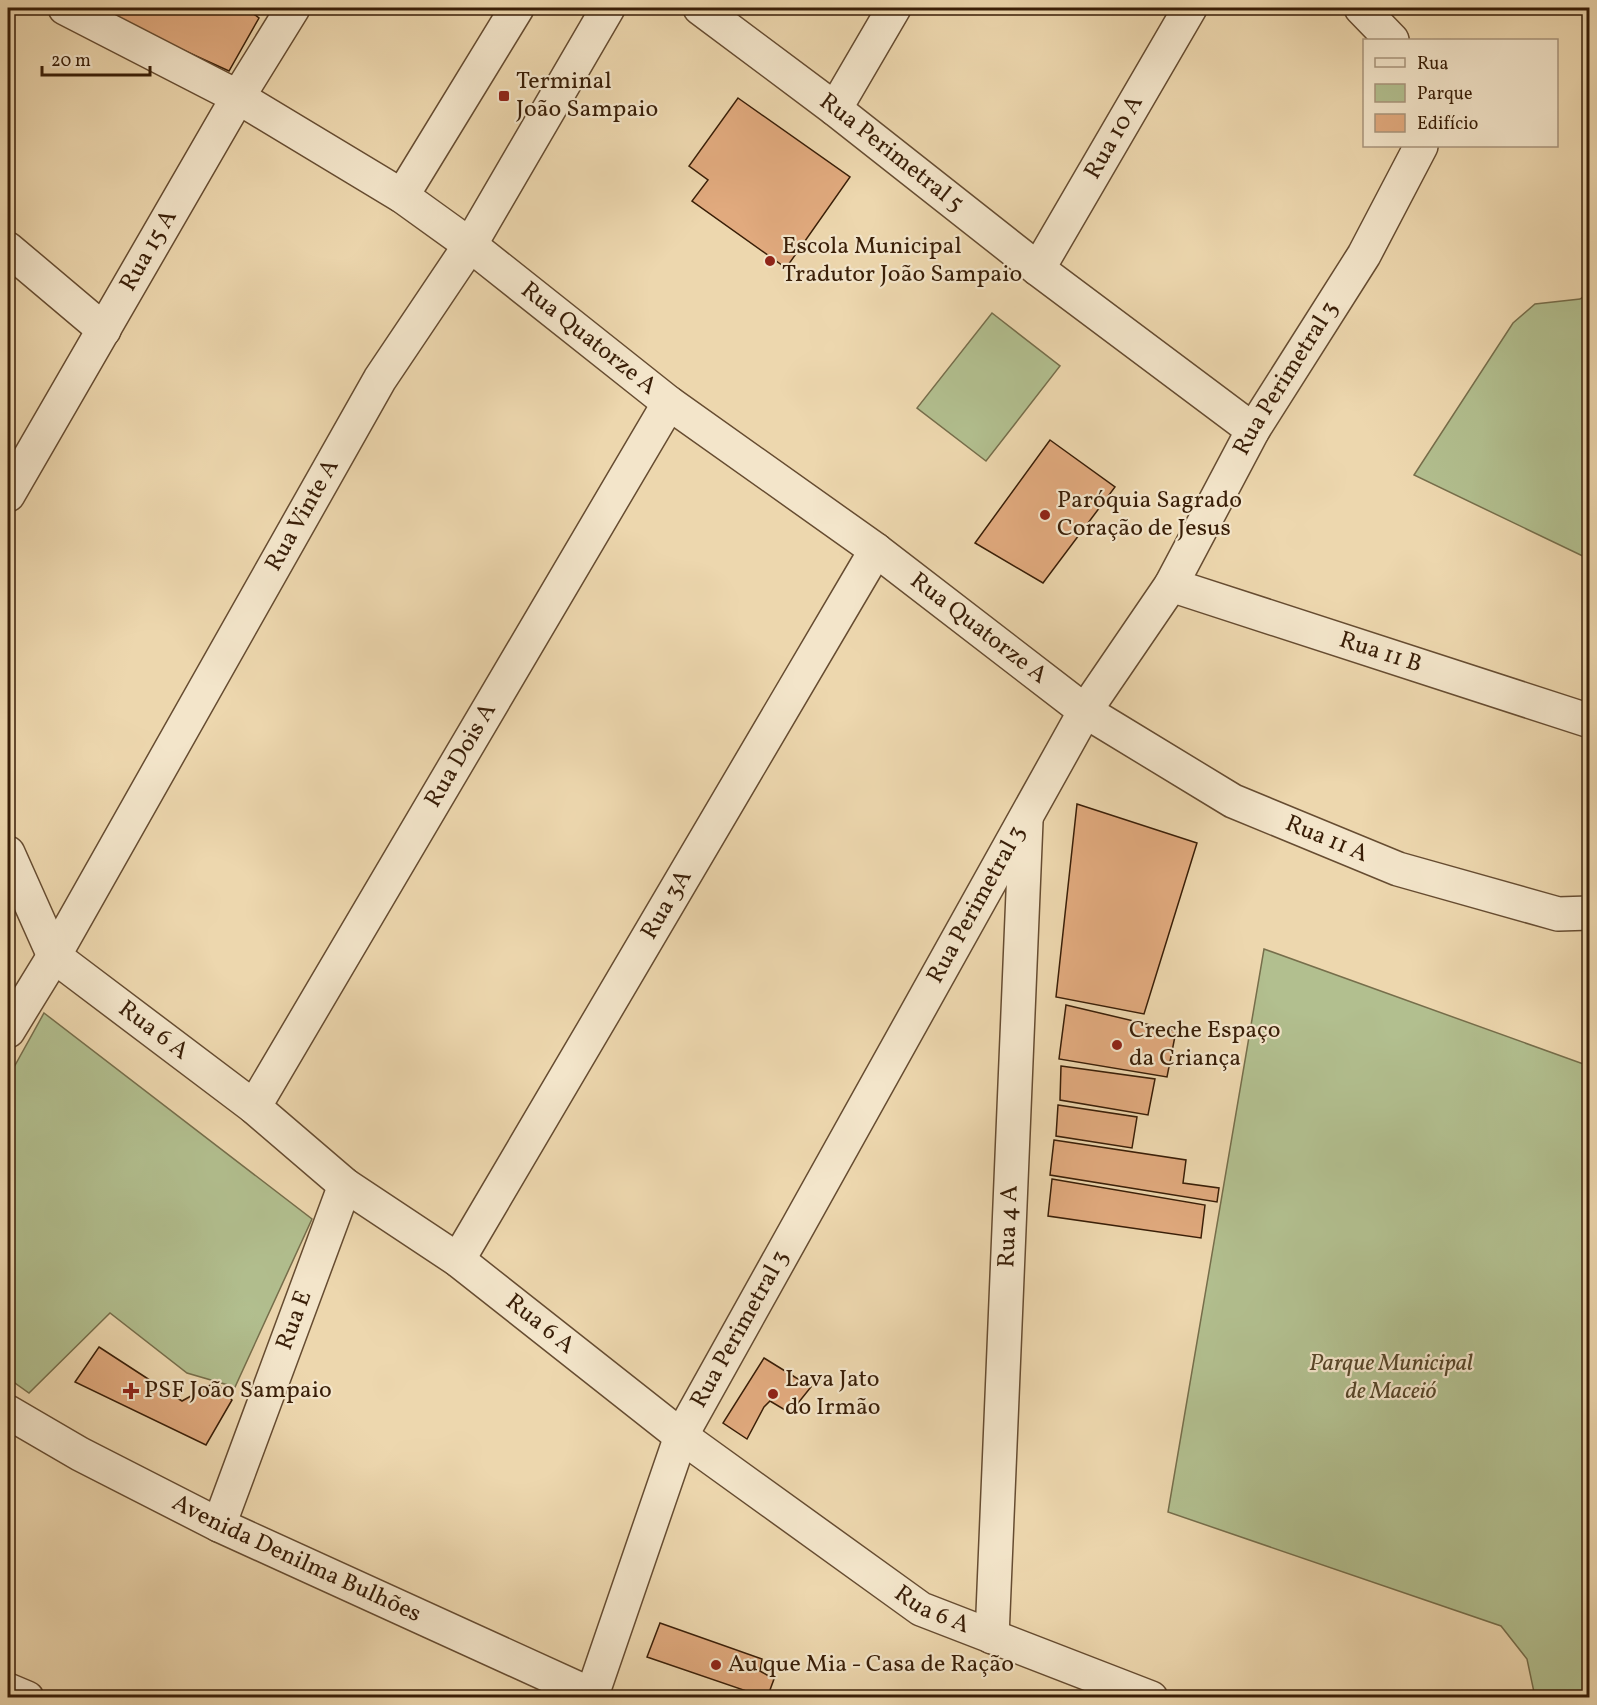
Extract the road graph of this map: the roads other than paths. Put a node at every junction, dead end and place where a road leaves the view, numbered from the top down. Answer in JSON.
{"nodes":[{"id":1,"x":65,"y":8,"type":"edge"},
{"id":2,"x":293,"y":8,"type":"edge"},
{"id":3,"x":517,"y":8,"type":"edge"},
{"id":4,"x":608,"y":8,"type":"edge"},
{"id":5,"x":700,"y":8,"type":"edge"},
{"id":6,"x":894,"y":8,"type":"edge"},
{"id":7,"x":1190,"y":8,"type":"edge"},
{"id":8,"x":1361,"y":8,"type":"edge"},
{"id":9,"x":1391,"y":39,"type":"edge"},
{"id":10,"x":238,"y":97,"type":"junction"},
{"id":11,"x":835,"y":109,"type":"junction"},
{"id":12,"x":1420,"y":147,"type":"edge"},
{"id":13,"x":402,"y":196,"type":"junction"},
{"id":14,"x":470,"y":245,"type":"junction"},
{"id":15,"x":8,"y":249,"type":"edge"},
{"id":16,"x":1038,"y":269,"type":"junction"},
{"id":17,"x":104,"y":330,"type":"junction"},
{"id":18,"x":669,"y":403,"type":"junction"},
{"id":19,"x":1252,"y":430,"type":"junction"},
{"id":20,"x":8,"y":495,"type":"edge"},
{"id":21,"x":876,"y":550,"type":"junction"},
{"id":22,"x":1171,"y":585,"type":"junction"},
{"id":23,"x":1085,"y":711,"type":"junction"},
{"id":24,"x":1590,"y":721,"type":"edge"},
{"id":25,"x":1026,"y":815,"type":"junction"},
{"id":26,"x":8,"y":853,"type":"edge"},
{"id":27,"x":1590,"y":913,"type":"edge"},
{"id":28,"x":54,"y":956,"type":"junction"},
{"id":29,"x":8,"y":1031,"type":"edge"},
{"id":30,"x":254,"y":1107,"type":"junction"},
{"id":31,"x":345,"y":1185,"type":"junction"},
{"id":32,"x":458,"y":1260,"type":"junction"},
{"id":33,"x":8,"y":1412,"type":"edge"},
{"id":34,"x":681,"y":1436,"type":"junction"},
{"id":35,"x":219,"y":1525,"type":"junction"},
{"id":36,"x":992,"y":1637,"type":"junction"},
{"id":37,"x":8,"y":1690,"type":"edge"},
{"id":38,"x":592,"y":1696,"type":"edge"},
{"id":39,"x":27,"y":1698,"type":"edge"},
{"id":40,"x":1151,"y":1698,"type":"edge"}],
"edges":[{"from":1,"to":10,"type":"street","name":"Rua Quatorze A"},
{"from":2,"to":10,"type":"street","name":"Rua 15 A"},
{"from":3,"to":13,"type":"street"},
{"from":4,"to":14,"type":"street","name":"Rua Vinte A"},
{"from":5,"to":11,"type":"street","name":"Rua Perimetral 5"},
{"from":6,"to":11,"type":"street"},
{"from":7,"to":16,"type":"street","name":"Rua 10 A"},
{"from":8,"to":9,"type":"street"},
{"from":10,"to":13,"type":"street","name":"Rua Quatorze A"},
{"from":10,"to":17,"type":"street","name":"Rua 15 A"},
{"from":11,"to":16,"type":"street","name":"Rua Perimetral 5"},
{"from":12,"to":19,"type":"street","name":"Rua Perimetral 3"},
{"from":13,"to":14,"type":"street","name":"Rua Quatorze A"},
{"from":14,"to":18,"type":"street","name":"Rua Quatorze A"},
{"from":14,"to":28,"type":"street","name":"Rua Vinte A"},
{"from":15,"to":17,"type":"street"},
{"from":16,"to":19,"type":"street","name":"Rua Perimetral 5"},
{"from":17,"to":20,"type":"street","name":"Rua 15 A"},
{"from":18,"to":21,"type":"street","name":"Rua Quatorze A"},
{"from":18,"to":30,"type":"street","name":"Rua Dois A"},
{"from":19,"to":22,"type":"street","name":"Rua Perimetral 3"},
{"from":21,"to":23,"type":"street","name":"Rua Quatorze A"},
{"from":21,"to":32,"type":"street","name":"Rua 3A"},
{"from":22,"to":23,"type":"street","name":"Rua Perimetral 3"},
{"from":22,"to":24,"type":"street","name":"Rua 11 B"},
{"from":23,"to":25,"type":"street","name":"Rua Perimetral 3"},
{"from":23,"to":27,"type":"street","name":"Rua 11 A"},
{"from":25,"to":34,"type":"street","name":"Rua Perimetral 3"},
{"from":25,"to":36,"type":"street","name":"Rua 4 A"},
{"from":26,"to":28,"type":"street","name":"Rua 6 A"},
{"from":28,"to":29,"type":"street","name":"Rua Vinte A"},
{"from":28,"to":30,"type":"street","name":"Rua 6 A"},
{"from":30,"to":31,"type":"street","name":"Rua 6 A"},
{"from":31,"to":32,"type":"street","name":"Rua 6 A"},
{"from":31,"to":35,"type":"street","name":"Rua E"},
{"from":32,"to":34,"type":"street","name":"Rua 6 A"},
{"from":33,"to":35,"type":"street","name":"Avenida Denilma Bulhões"},
{"from":34,"to":36,"type":"street","name":"Rua 6 A"},
{"from":34,"to":38,"type":"street","name":"Rua Perimetral 3"},
{"from":35,"to":38,"type":"street","name":"Avenida Denilma Bulhões"},
{"from":36,"to":40,"type":"street","name":"Rua 6 A"},
{"from":37,"to":39,"type":"street"}]}
